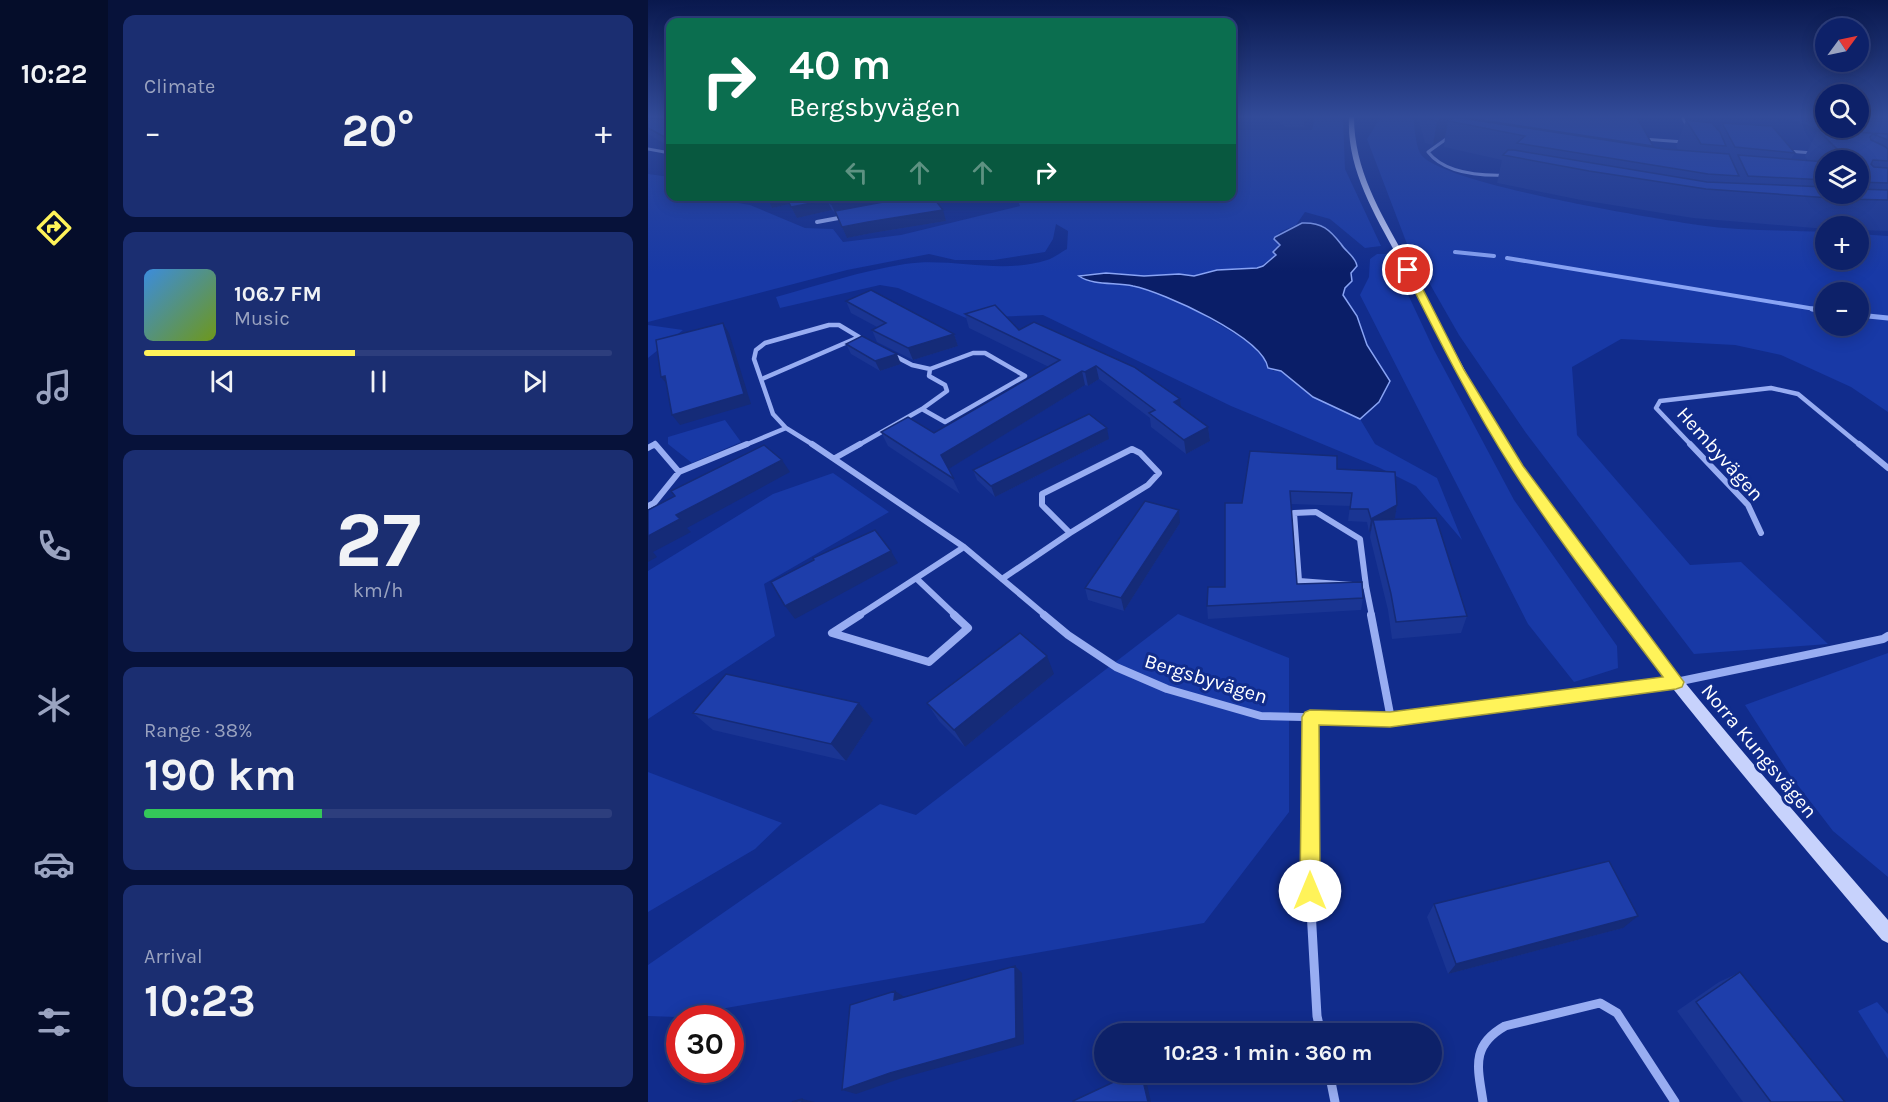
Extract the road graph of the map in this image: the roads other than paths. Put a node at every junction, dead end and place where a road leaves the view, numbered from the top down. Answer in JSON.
{"nodes":[{"id":1,"x":1359,"y":168,"type":"edge"},
{"id":2,"x":1455,"y":168,"type":"edge"},
{"id":3,"x":1508,"y":174,"type":"dead end"},
{"id":4,"x":931,"y":201,"type":"edge"},
{"id":5,"x":927,"y":203,"type":"edge"},
{"id":6,"x":847,"y":217,"type":"edge"},
{"id":7,"x":817,"y":222,"type":"dead end"},
{"id":8,"x":859,"y":337,"type":"junction"},
{"id":9,"x":867,"y":341,"type":"edge"},
{"id":10,"x":885,"y":351,"type":"edge"},
{"id":11,"x":930,"y":369,"type":"junction"},
{"id":12,"x":762,"y":379,"type":"junction"},
{"id":13,"x":922,"y":409,"type":"junction"},
{"id":14,"x":786,"y":428,"type":"junction"},
{"id":15,"x":648,"y":448,"type":"edge"},
{"id":16,"x":835,"y":458,"type":"junction"},
{"id":17,"x":1888,"y":468,"type":"edge"},
{"id":18,"x":679,"y":472,"type":"junction"},
{"id":19,"x":648,"y":506,"type":"edge"},
{"id":20,"x":1070,"y":533,"type":"junction"},
{"id":21,"x":1761,"y":533,"type":"dead end"},
{"id":22,"x":964,"y":547,"type":"junction"},
{"id":23,"x":917,"y":579,"type":"junction"},
{"id":24,"x":1002,"y":579,"type":"junction"},
{"id":25,"x":1366,"y":586,"type":"junction"},
{"id":26,"x":1888,"y":636,"type":"edge"},
{"id":27,"x":1676,"y":682,"type":"junction"},
{"id":28,"x":1310,"y":717,"type":"junction"},
{"id":29,"x":1390,"y":719,"type":"junction"},
{"id":30,"x":1888,"y":934,"type":"edge"},
{"id":31,"x":1319,"y":1023,"type":"edge"},
{"id":32,"x":1331,"y":1083,"type":"edge"},
{"id":33,"x":1335,"y":1102,"type":"edge"},
{"id":34,"x":1483,"y":1102,"type":"edge"},
{"id":35,"x":1675,"y":1102,"type":"edge"}],
"edges":[{"from":1,"to":27,"type":"main road","name":"Norra Kungsvägen"},
{"from":2,"to":3,"type":"street"},
{"from":4,"to":5,"type":"street"},
{"from":6,"to":7,"type":"street"},
{"from":8,"to":9,"type":"street"},
{"from":8,"to":12,"type":"street"},
{"from":8,"to":12,"type":"street"},
{"from":10,"to":11,"type":"street"},
{"from":11,"to":13,"type":"street"},
{"from":11,"to":13,"type":"street"},
{"from":12,"to":14,"type":"street","name":"Bergsbyvägen"},
{"from":13,"to":16,"type":"street"},
{"from":14,"to":16,"type":"street","name":"Bergsbyvägen"},
{"from":14,"to":18,"type":"street"},
{"from":15,"to":18,"type":"street"},
{"from":16,"to":22,"type":"street","name":"Bergsbyvägen"},
{"from":17,"to":21,"type":"street","name":"Hembyvägen"},
{"from":18,"to":19,"type":"street"},
{"from":20,"to":20,"type":"street"},
{"from":20,"to":24,"type":"street"},
{"from":22,"to":23,"type":"street"},
{"from":22,"to":24,"type":"street","name":"Bergsbyvägen"},
{"from":23,"to":23,"type":"street"},
{"from":24,"to":28,"type":"street","name":"Bergsbyvägen"},
{"from":25,"to":25,"type":"street"},
{"from":25,"to":29,"type":"street"},
{"from":26,"to":27,"type":"street"},
{"from":27,"to":29,"type":"street","name":"Bergsbyvägen"},
{"from":27,"to":30,"type":"main road","name":"Norra Kungsvägen"},
{"from":28,"to":29,"type":"street","name":"Bergsbyvägen"},
{"from":28,"to":31,"type":"street"},
{"from":32,"to":33,"type":"street"},
{"from":34,"to":35,"type":"street"}]}
